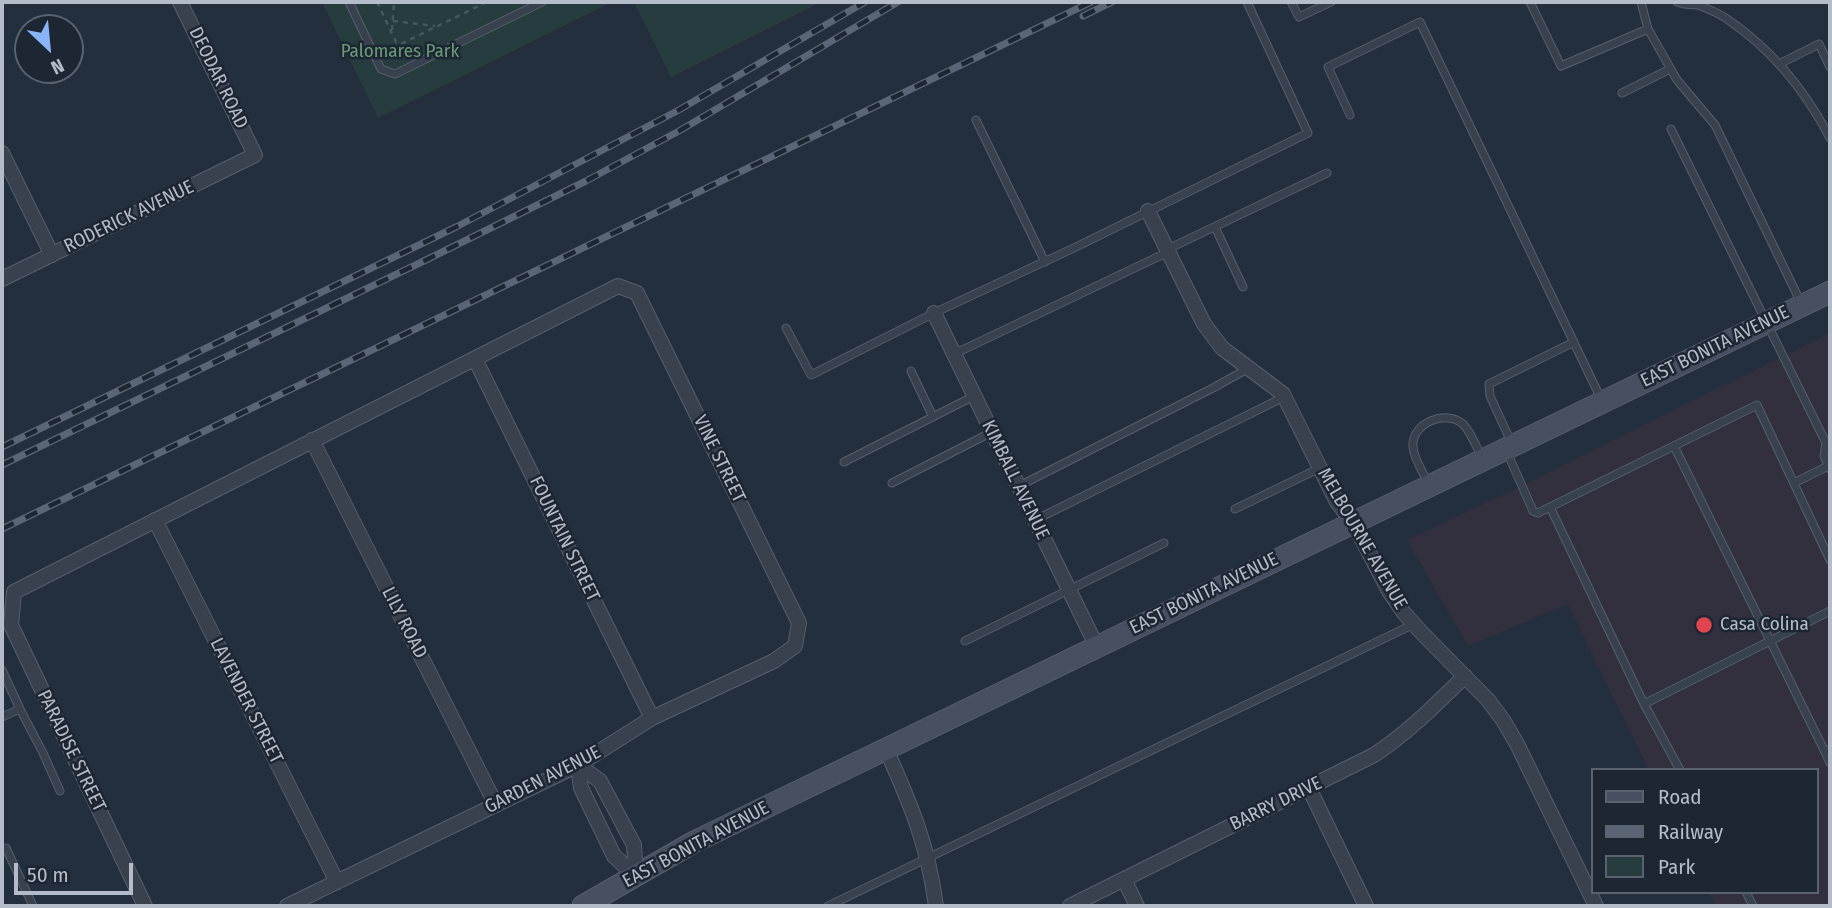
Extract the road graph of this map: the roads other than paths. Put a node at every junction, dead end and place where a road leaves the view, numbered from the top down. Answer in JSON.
{"nodes":[{"id":1,"x":180,"y":2,"type":"edge"},
{"id":2,"x":349,"y":2,"type":"edge"},
{"id":3,"x":542,"y":2,"type":"edge"},
{"id":4,"x":1247,"y":2,"type":"edge"},
{"id":5,"x":1292,"y":2,"type":"edge"},
{"id":6,"x":1331,"y":2,"type":"edge"},
{"id":7,"x":1530,"y":2,"type":"edge"},
{"id":8,"x":1641,"y":2,"type":"edge"},
{"id":9,"x":1677,"y":2,"type":"edge"},
{"id":10,"x":1699,"y":3,"type":"edge"},
{"id":11,"x":1648,"y":29,"type":"junction"},
{"id":12,"x":1779,"y":64,"type":"junction"},
{"id":13,"x":1830,"y":67,"type":"edge"},
{"id":14,"x":1670,"y":69,"type":"junction"},
{"id":15,"x":1622,"y":93,"type":"dead end"},
{"id":16,"x":1350,"y":115,"type":"dead end"},
{"id":17,"x":976,"y":120,"type":"dead end"},
{"id":18,"x":1671,"y":129,"type":"dead end"},
{"id":19,"x":1830,"y":138,"type":"edge"},
{"id":20,"x":2,"y":153,"type":"edge"},
{"id":21,"x":256,"y":155,"type":"joint"},
{"id":22,"x":1326,"y":173,"type":"dead end"},
{"id":23,"x":1147,"y":211,"type":"junction"},
{"id":24,"x":1215,"y":226,"type":"junction"},
{"id":25,"x":1167,"y":251,"type":"junction"},
{"id":26,"x":52,"y":255,"type":"junction"},
{"id":27,"x":1045,"y":262,"type":"junction"},
{"id":28,"x":2,"y":279,"type":"edge"},
{"id":29,"x":1243,"y":286,"type":"dead end"},
{"id":30,"x":1830,"y":292,"type":"edge"},
{"id":31,"x":1802,"y":305,"type":"junction"},
{"id":32,"x":934,"y":313,"type":"junction"},
{"id":33,"x":1767,"y":322,"type":"junction"},
{"id":34,"x":786,"y":328,"type":"dead end"},
{"id":35,"x":1574,"y":342,"type":"junction"},
{"id":36,"x":954,"y":354,"type":"junction"},
{"id":37,"x":475,"y":359,"type":"junction"},
{"id":38,"x":1249,"y":368,"type":"junction"},
{"id":39,"x":911,"y":371,"type":"dead end"},
{"id":40,"x":974,"y":396,"type":"junction"},
{"id":41,"x":1284,"y":397,"type":"junction"},
{"id":42,"x":1603,"y":401,"type":"junction"},
{"id":43,"x":933,"y":417,"type":"junction"},
{"id":44,"x":992,"y":432,"type":"junction"},
{"id":45,"x":312,"y":440,"type":"junction"},
{"id":46,"x":1828,"y":445,"type":"edge"},
{"id":47,"x":1674,"y":446,"type":"junction"},
{"id":48,"x":1509,"y":447,"type":"junction"},
{"id":49,"x":1482,"y":459,"type":"junction"},
{"id":50,"x":844,"y":462,"type":"dead end"},
{"id":51,"x":1320,"y":468,"type":"junction"},
{"id":52,"x":1829,"y":468,"type":"edge"},
{"id":53,"x":892,"y":483,"type":"dead end"},
{"id":54,"x":1794,"y":483,"type":"junction"},
{"id":55,"x":1429,"y":485,"type":"junction"},
{"id":56,"x":1018,"y":486,"type":"junction"},
{"id":57,"x":1550,"y":507,"type":"junction"},
{"id":58,"x":1235,"y":509,"type":"dead end"},
{"id":59,"x":155,"y":520,"type":"junction"},
{"id":60,"x":1035,"y":520,"type":"junction"},
{"id":61,"x":1353,"y":522,"type":"junction"},
{"id":62,"x":1164,"y":543,"type":"dead end"},
{"id":63,"x":1830,"y":560,"type":"edge"},
{"id":64,"x":1070,"y":590,"type":"junction"},
{"id":65,"x":1830,"y":611,"type":"edge"},
{"id":66,"x":1414,"y":624,"type":"junction"},
{"id":67,"x":1770,"y":640,"type":"junction"},
{"id":68,"x":965,"y":641,"type":"dead end"},
{"id":69,"x":794,"y":646,"type":"joint"},
{"id":70,"x":1097,"y":647,"type":"junction"},
{"id":71,"x":2,"y":670,"type":"edge"},
{"id":72,"x":1465,"y":676,"type":"junction"},
{"id":73,"x":1644,"y":704,"type":"junction"},
{"id":74,"x":20,"y":709,"type":"junction"},
{"id":75,"x":2,"y":717,"type":"edge"},
{"id":76,"x":652,"y":718,"type":"junction"},
{"id":77,"x":886,"y":749,"type":"junction"},
{"id":78,"x":1828,"y":751,"type":"edge"},
{"id":79,"x":1830,"y":763,"type":"edge"},
{"id":80,"x":578,"y":765,"type":"junction"},
{"id":81,"x":1679,"y":768,"type":"edge"},
{"id":82,"x":1309,"y":788,"type":"junction"},
{"id":83,"x":60,"y":791,"type":"dead end"},
{"id":84,"x":496,"y":805,"type":"junction"},
{"id":85,"x":2,"y":850,"type":"edge"},
{"id":86,"x":928,"y":858,"type":"junction"},
{"id":87,"x":636,"y":876,"type":"junction"},
{"id":88,"x":1124,"y":879,"type":"junction"},
{"id":89,"x":337,"y":882,"type":"junction"},
{"id":90,"x":1590,"y":892,"type":"edge"},
{"id":91,"x":33,"y":906,"type":"edge"},
{"id":92,"x":145,"y":906,"type":"edge"},
{"id":93,"x":287,"y":906,"type":"edge"},
{"id":94,"x":583,"y":906,"type":"edge"},
{"id":95,"x":828,"y":906,"type":"edge"},
{"id":96,"x":936,"y":906,"type":"edge"},
{"id":97,"x":1070,"y":906,"type":"edge"},
{"id":98,"x":1137,"y":906,"type":"edge"},
{"id":99,"x":1366,"y":906,"type":"edge"}],
"edges":[{"from":1,"to":21,"type":"street","name":"DEODAR ROAD"},
{"from":2,"to":3,"type":"lane"},
{"from":4,"to":23,"type":"lane"},
{"from":5,"to":6,"type":"lane"},
{"from":7,"to":11,"type":"lane"},
{"from":8,"to":11,"type":"lane"},
{"from":9,"to":10,"type":"lane"},
{"from":10,"to":12,"type":"lane"},
{"from":11,"to":14,"type":"lane"},
{"from":12,"to":13,"type":"lane"},
{"from":12,"to":19,"type":"lane"},
{"from":14,"to":15,"type":"lane"},
{"from":14,"to":31,"type":"lane"},
{"from":16,"to":35,"type":"lane"},
{"from":17,"to":27,"type":"lane"},
{"from":18,"to":33,"type":"lane"},
{"from":20,"to":26,"type":"street"},
{"from":21,"to":26,"type":"street","name":"RODERICK AVENUE"},
{"from":22,"to":24,"type":"lane"},
{"from":23,"to":25,"type":"street","name":"MELBOURNE AVENUE"},
{"from":23,"to":27,"type":"lane"},
{"from":24,"to":25,"type":"lane"},
{"from":24,"to":29,"type":"lane"},
{"from":25,"to":36,"type":"lane"},
{"from":25,"to":38,"type":"street","name":"MELBOURNE AVENUE"},
{"from":26,"to":28,"type":"street","name":"RODERICK AVENUE"},
{"from":27,"to":32,"type":"lane"},
{"from":30,"to":31,"type":"main road","name":"EAST BONITA AVENUE"},
{"from":31,"to":33,"type":"main road","name":"EAST BONITA AVENUE"},
{"from":32,"to":34,"type":"lane"},
{"from":32,"to":36,"type":"street","name":"KIMBALL AVENUE"},
{"from":33,"to":42,"type":"main road","name":"EAST BONITA AVENUE"},
{"from":33,"to":46,"type":"lane"},
{"from":35,"to":42,"type":"lane"},
{"from":35,"to":48,"type":"lane"},
{"from":36,"to":40,"type":"street","name":"KIMBALL AVENUE"},
{"from":37,"to":45,"type":"street"},
{"from":37,"to":69,"type":"street","name":"VINE STREET"},
{"from":37,"to":76,"type":"street","name":"FOUNTAIN STREET"},
{"from":38,"to":41,"type":"street","name":"MELBOURNE AVENUE"},
{"from":38,"to":56,"type":"lane"},
{"from":39,"to":43,"type":"lane"},
{"from":40,"to":43,"type":"lane"},
{"from":40,"to":44,"type":"street","name":"KIMBALL AVENUE"},
{"from":41,"to":51,"type":"street","name":"MELBOURNE AVENUE"},
{"from":41,"to":60,"type":"lane"},
{"from":42,"to":48,"type":"main road","name":"EAST BONITA AVENUE"},
{"from":43,"to":50,"type":"lane"},
{"from":44,"to":53,"type":"lane"},
{"from":44,"to":56,"type":"street","name":"KIMBALL AVENUE"},
{"from":45,"to":59,"type":"street"},
{"from":45,"to":84,"type":"street","name":"LILY ROAD"},
{"from":46,"to":52,"type":"lane"},
{"from":47,"to":54,"type":"lane"},
{"from":47,"to":57,"type":"lane"},
{"from":47,"to":67,"type":"lane"},
{"from":48,"to":49,"type":"main road","name":"EAST BONITA AVENUE"},
{"from":48,"to":57,"type":"lane"},
{"from":49,"to":55,"type":"main road","name":"EAST BONITA AVENUE"},
{"from":49,"to":55,"type":"lane"},
{"from":51,"to":58,"type":"lane"},
{"from":51,"to":61,"type":"street","name":"MELBOURNE AVENUE"},
{"from":52,"to":54,"type":"lane"},
{"from":54,"to":63,"type":"lane"},
{"from":55,"to":61,"type":"main road","name":"EAST BONITA AVENUE"},
{"from":56,"to":60,"type":"street","name":"KIMBALL AVENUE"},
{"from":57,"to":73,"type":"lane"},
{"from":59,"to":89,"type":"street","name":"LAVENDER STREET"},
{"from":59,"to":92,"type":"street","name":"PARADISE STREET"},
{"from":60,"to":64,"type":"street","name":"KIMBALL AVENUE"},
{"from":61,"to":66,"type":"street","name":"MELBOURNE AVENUE"},
{"from":61,"to":70,"type":"main road","name":"EAST BONITA AVENUE"},
{"from":62,"to":64,"type":"lane"},
{"from":64,"to":68,"type":"lane"},
{"from":64,"to":70,"type":"street","name":"KIMBALL AVENUE"},
{"from":65,"to":67,"type":"lane"},
{"from":66,"to":72,"type":"street","name":"MELBOURNE AVENUE"},
{"from":66,"to":86,"type":"lane"},
{"from":67,"to":73,"type":"lane"},
{"from":67,"to":78,"type":"lane"},
{"from":69,"to":76,"type":"street","name":"GARDEN AVENUE"},
{"from":70,"to":77,"type":"main road","name":"EAST BONITA AVENUE"},
{"from":71,"to":74,"type":"lane"},
{"from":72,"to":82,"type":"street","name":"BARRY DRIVE"},
{"from":72,"to":90,"type":"street","name":"MELBOURNE AVENUE"},
{"from":73,"to":81,"type":"lane"},
{"from":74,"to":75,"type":"lane"},
{"from":74,"to":83,"type":"lane"},
{"from":76,"to":80,"type":"street","name":"GARDEN AVENUE"},
{"from":77,"to":86,"type":"street"},
{"from":77,"to":87,"type":"main road","name":"EAST BONITA AVENUE"},
{"from":78,"to":79,"type":"lane"},
{"from":80,"to":84,"type":"street","name":"GARDEN AVENUE"},
{"from":80,"to":87,"type":"street"},
{"from":80,"to":87,"type":"street"},
{"from":82,"to":88,"type":"street","name":"BARRY DRIVE"},
{"from":82,"to":99,"type":"street"},
{"from":84,"to":89,"type":"street","name":"GARDEN AVENUE"},
{"from":85,"to":91,"type":"lane"},
{"from":86,"to":95,"type":"lane"},
{"from":86,"to":96,"type":"street"},
{"from":87,"to":94,"type":"main road","name":"EAST BONITA AVENUE"},
{"from":88,"to":97,"type":"street","name":"BARRY DRIVE"},
{"from":88,"to":98,"type":"street"},
{"from":89,"to":93,"type":"street","name":"GARDEN AVENUE"}]}
